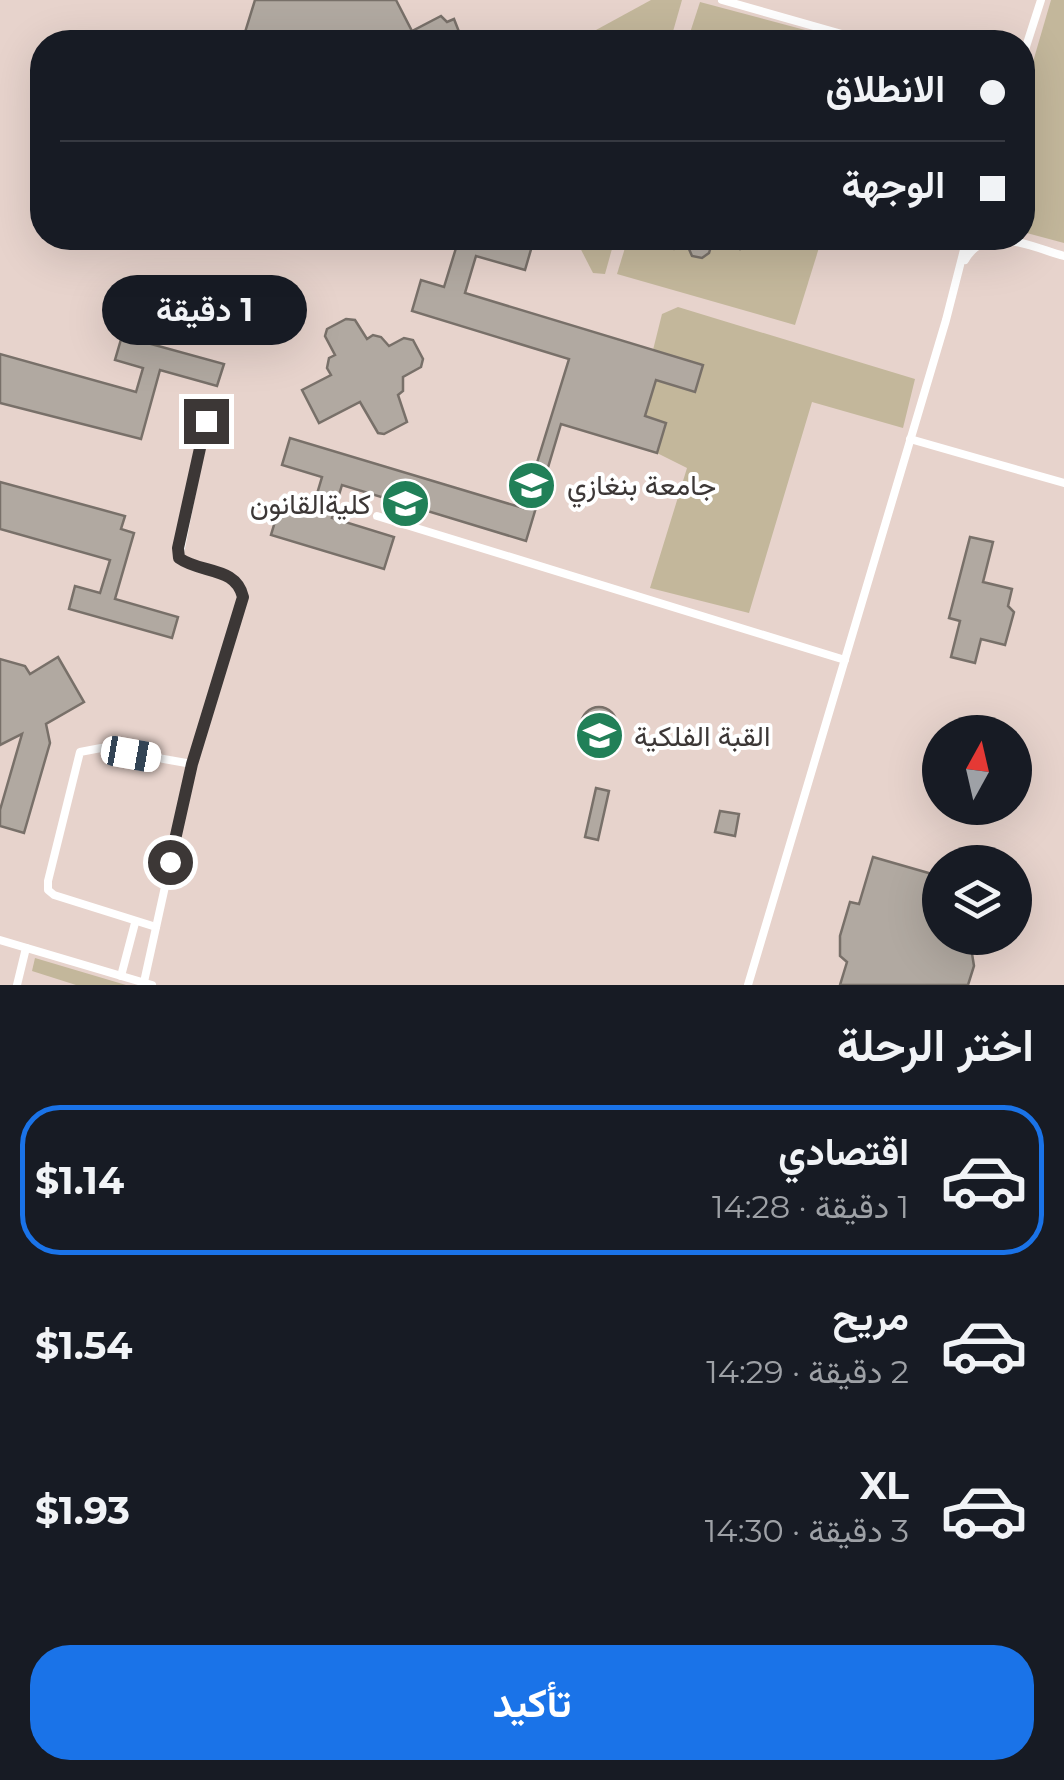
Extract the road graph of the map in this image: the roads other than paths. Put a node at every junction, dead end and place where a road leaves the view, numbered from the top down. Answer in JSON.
{"nodes":[{"id":1,"x":722,"y":0,"type":"edge"},
{"id":2,"x":1041,"y":0,"type":"edge"},
{"id":3,"x":828,"y":30,"type":"edge"},
{"id":4,"x":1031,"y":30,"type":"edge"},
{"id":5,"x":1035,"y":249,"type":"edge"},
{"id":6,"x":964,"y":250,"type":"edge"},
{"id":7,"x":972,"y":250,"type":"edge"},
{"id":8,"x":1064,"y":256,"type":"edge"},
{"id":9,"x":959,"y":271,"type":"junction"},
{"id":10,"x":206,"y":421,"type":"dead end"},
{"id":11,"x":910,"y":439,"type":"junction"},
{"id":12,"x":1064,"y":483,"type":"edge"},
{"id":13,"x":377,"y":516,"type":"dead end"},
{"id":14,"x":845,"y":660,"type":"junction"},
{"id":15,"x":192,"y":764,"type":"junction"},
{"id":16,"x":135,"y":923,"type":"junction"},
{"id":17,"x":156,"y":927,"type":"junction"},
{"id":18,"x":0,"y":940,"type":"edge"},
{"id":19,"x":26,"y":948,"type":"junction"},
{"id":20,"x":121,"y":976,"type":"junction"},
{"id":21,"x":148,"y":984,"type":"edge"},
{"id":22,"x":17,"y":985,"type":"edge"},
{"id":23,"x":748,"y":985,"type":"edge"}],
"edges":[{"from":1,"to":3,"type":"lane"},
{"from":2,"to":4,"type":"lane"},
{"from":5,"to":8,"type":"lane"},
{"from":6,"to":9,"type":"lane"},
{"from":7,"to":9,"type":"lane"},
{"from":9,"to":11,"type":"lane"},
{"from":10,"to":15,"type":"lane"},
{"from":11,"to":12,"type":"lane"},
{"from":11,"to":14,"type":"lane"},
{"from":13,"to":14,"type":"lane"},
{"from":14,"to":23,"type":"lane"},
{"from":15,"to":16,"type":"lane"},
{"from":15,"to":17,"type":"lane"},
{"from":16,"to":17,"type":"lane"},
{"from":16,"to":20,"type":"lane"},
{"from":17,"to":21,"type":"lane"},
{"from":18,"to":19,"type":"lane"},
{"from":19,"to":20,"type":"lane"},
{"from":19,"to":22,"type":"lane"},
{"from":20,"to":21,"type":"lane"}]}
